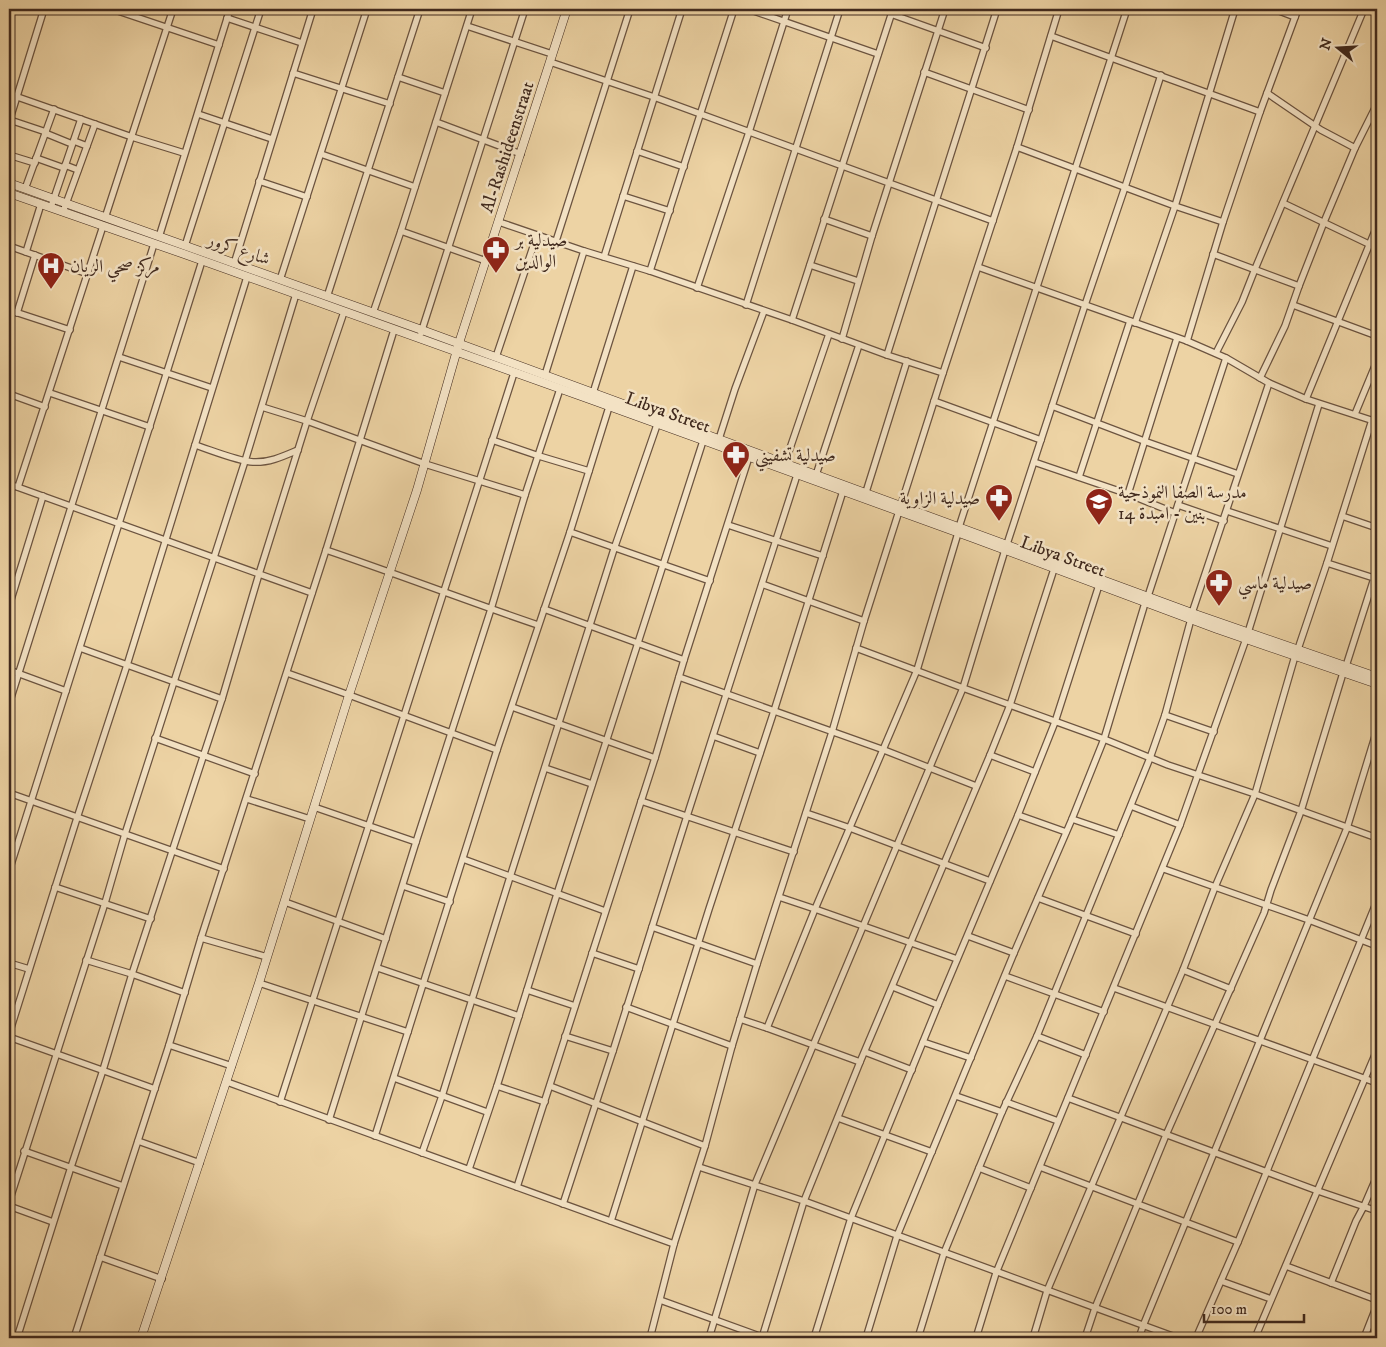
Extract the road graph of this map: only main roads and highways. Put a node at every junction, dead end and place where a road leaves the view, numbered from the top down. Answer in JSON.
{"nodes":[{"id":1,"x":567,"y":9,"type":"edge"},
{"id":2,"x":9,"y":184,"type":"edge"},
{"id":3,"x":9,"y":193,"type":"edge"},
{"id":4,"x":459,"y":344,"type":"junction"},
{"id":5,"x":457,"y":352,"type":"junction"},
{"id":6,"x":625,"y":408,"type":"junction"},
{"id":7,"x":658,"y":421,"type":"junction"},
{"id":8,"x":900,"y":508,"type":"junction"},
{"id":9,"x":1006,"y":547,"type":"junction"},
{"id":10,"x":1092,"y":579,"type":"junction"},
{"id":11,"x":1146,"y":599,"type":"junction"},
{"id":12,"x":1344,"y":669,"type":"junction"},
{"id":13,"x":1377,"y":677,"type":"edge"},
{"id":14,"x":1377,"y":684,"type":"edge"},
{"id":15,"x":141,"y":1338,"type":"edge"}],
"edges":[{"from":1,"to":4,"type":"main road","name":"Al-Rashideenstraat"},
{"from":2,"to":4,"type":"main road","name":"شارع كرور"},
{"from":3,"to":5,"type":"main road","name":"شارع كرور"},
{"from":4,"to":5,"type":"main road","name":"Al-Rashideenstraat"},
{"from":4,"to":6,"type":"main road","name":"Libya Street"},
{"from":5,"to":6,"type":"main road","name":"Libya Street"},
{"from":5,"to":15,"type":"main road","name":"Al-Rashideenstraat"},
{"from":6,"to":7,"type":"main road","name":"Libya Street"},
{"from":7,"to":8,"type":"main road","name":"Libya Street"},
{"from":7,"to":8,"type":"main road","name":"Libya Street"},
{"from":8,"to":9,"type":"main road","name":"Libya Street"},
{"from":9,"to":10,"type":"main road","name":"Libya Street"},
{"from":9,"to":10,"type":"main road","name":"Libya Street"},
{"from":10,"to":11,"type":"main road","name":"Libya Street"},
{"from":10,"to":11,"type":"main road","name":"Libya Street"},
{"from":11,"to":12,"type":"main road","name":"Libya Street"},
{"from":12,"to":13,"type":"main road","name":"Libya Street"},
{"from":12,"to":14,"type":"main road","name":"Libya Street"}]}
